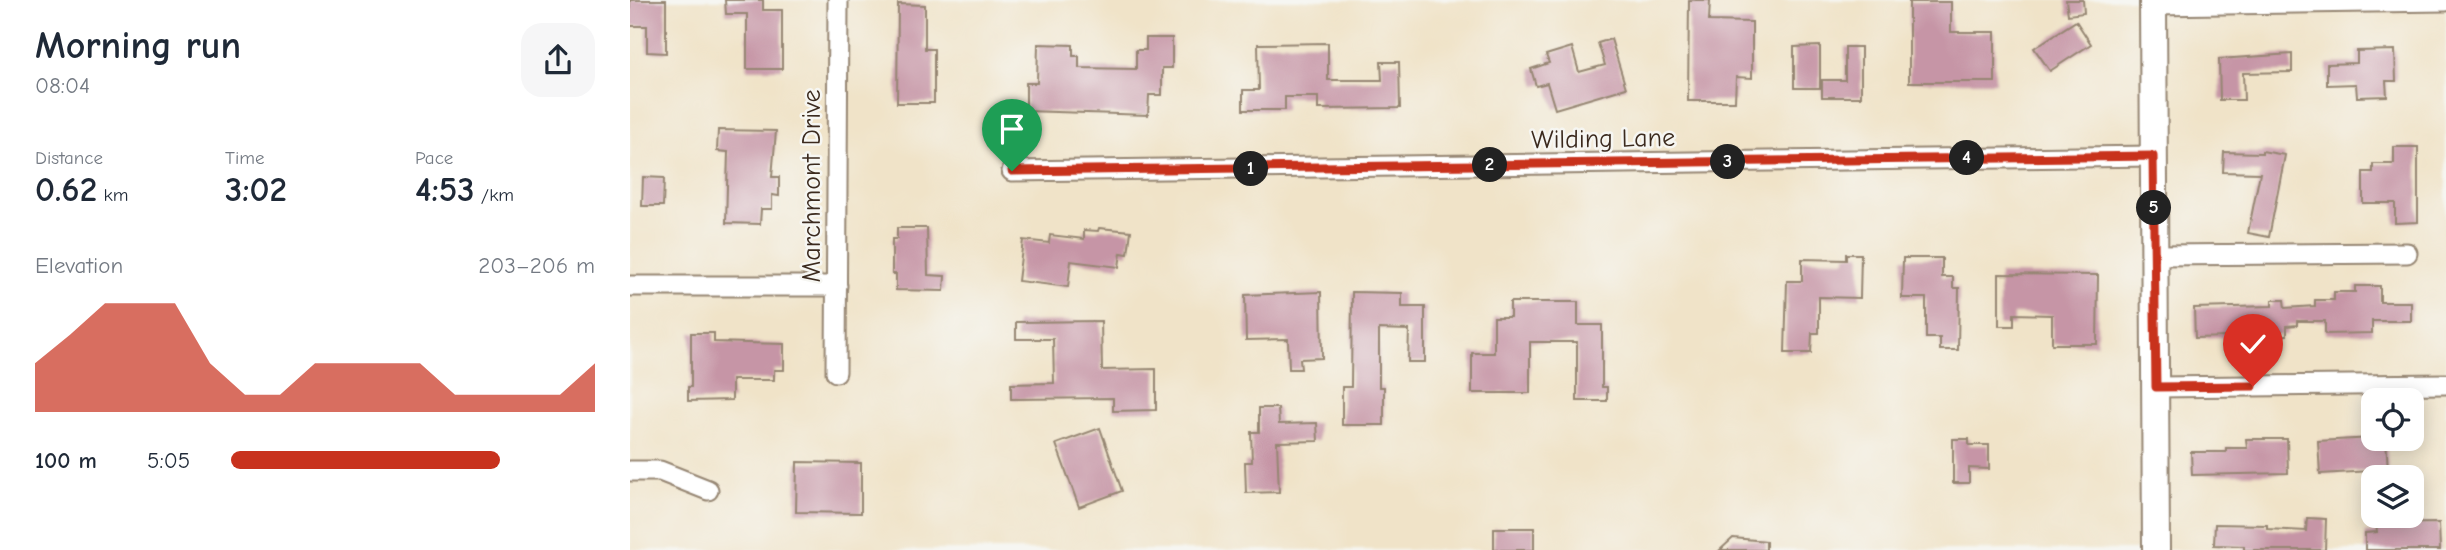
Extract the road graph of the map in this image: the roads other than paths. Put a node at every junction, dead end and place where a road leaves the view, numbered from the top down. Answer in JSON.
{"nodes":[{"id":1,"x":838,"y":0,"type":"edge"},
{"id":2,"x":2446,"y":1,"type":"edge"},
{"id":3,"x":2153,"y":2,"type":"edge"},
{"id":4,"x":2153,"y":156,"type":"junction"},
{"id":5,"x":1012,"y":171,"type":"dead end"},
{"id":6,"x":2407,"y":253,"type":"dead end"},
{"id":7,"x":2155,"y":255,"type":"junction"},
{"id":8,"x":630,"y":286,"type":"edge"},
{"id":9,"x":837,"y":286,"type":"junction"},
{"id":10,"x":836,"y":372,"type":"dead end"},
{"id":11,"x":2446,"y":384,"type":"edge"},
{"id":12,"x":2156,"y":387,"type":"junction"},
{"id":13,"x":630,"y":471,"type":"edge"},
{"id":14,"x":708,"y":490,"type":"dead end"},
{"id":15,"x":2156,"y":550,"type":"edge"}],
"edges":[{"from":1,"to":9,"type":"street","name":"Marchmont Drive"},
{"from":2,"to":3,"type":"street"},
{"from":3,"to":4,"type":"street"},
{"from":4,"to":5,"type":"street","name":"Wilding Lane"},
{"from":4,"to":7,"type":"street"},
{"from":6,"to":7,"type":"street"},
{"from":7,"to":12,"type":"street"},
{"from":8,"to":9,"type":"street"},
{"from":9,"to":10,"type":"street","name":"Marchmont Drive"},
{"from":11,"to":12,"type":"street"},
{"from":12,"to":15,"type":"street"},
{"from":13,"to":14,"type":"street"}]}
